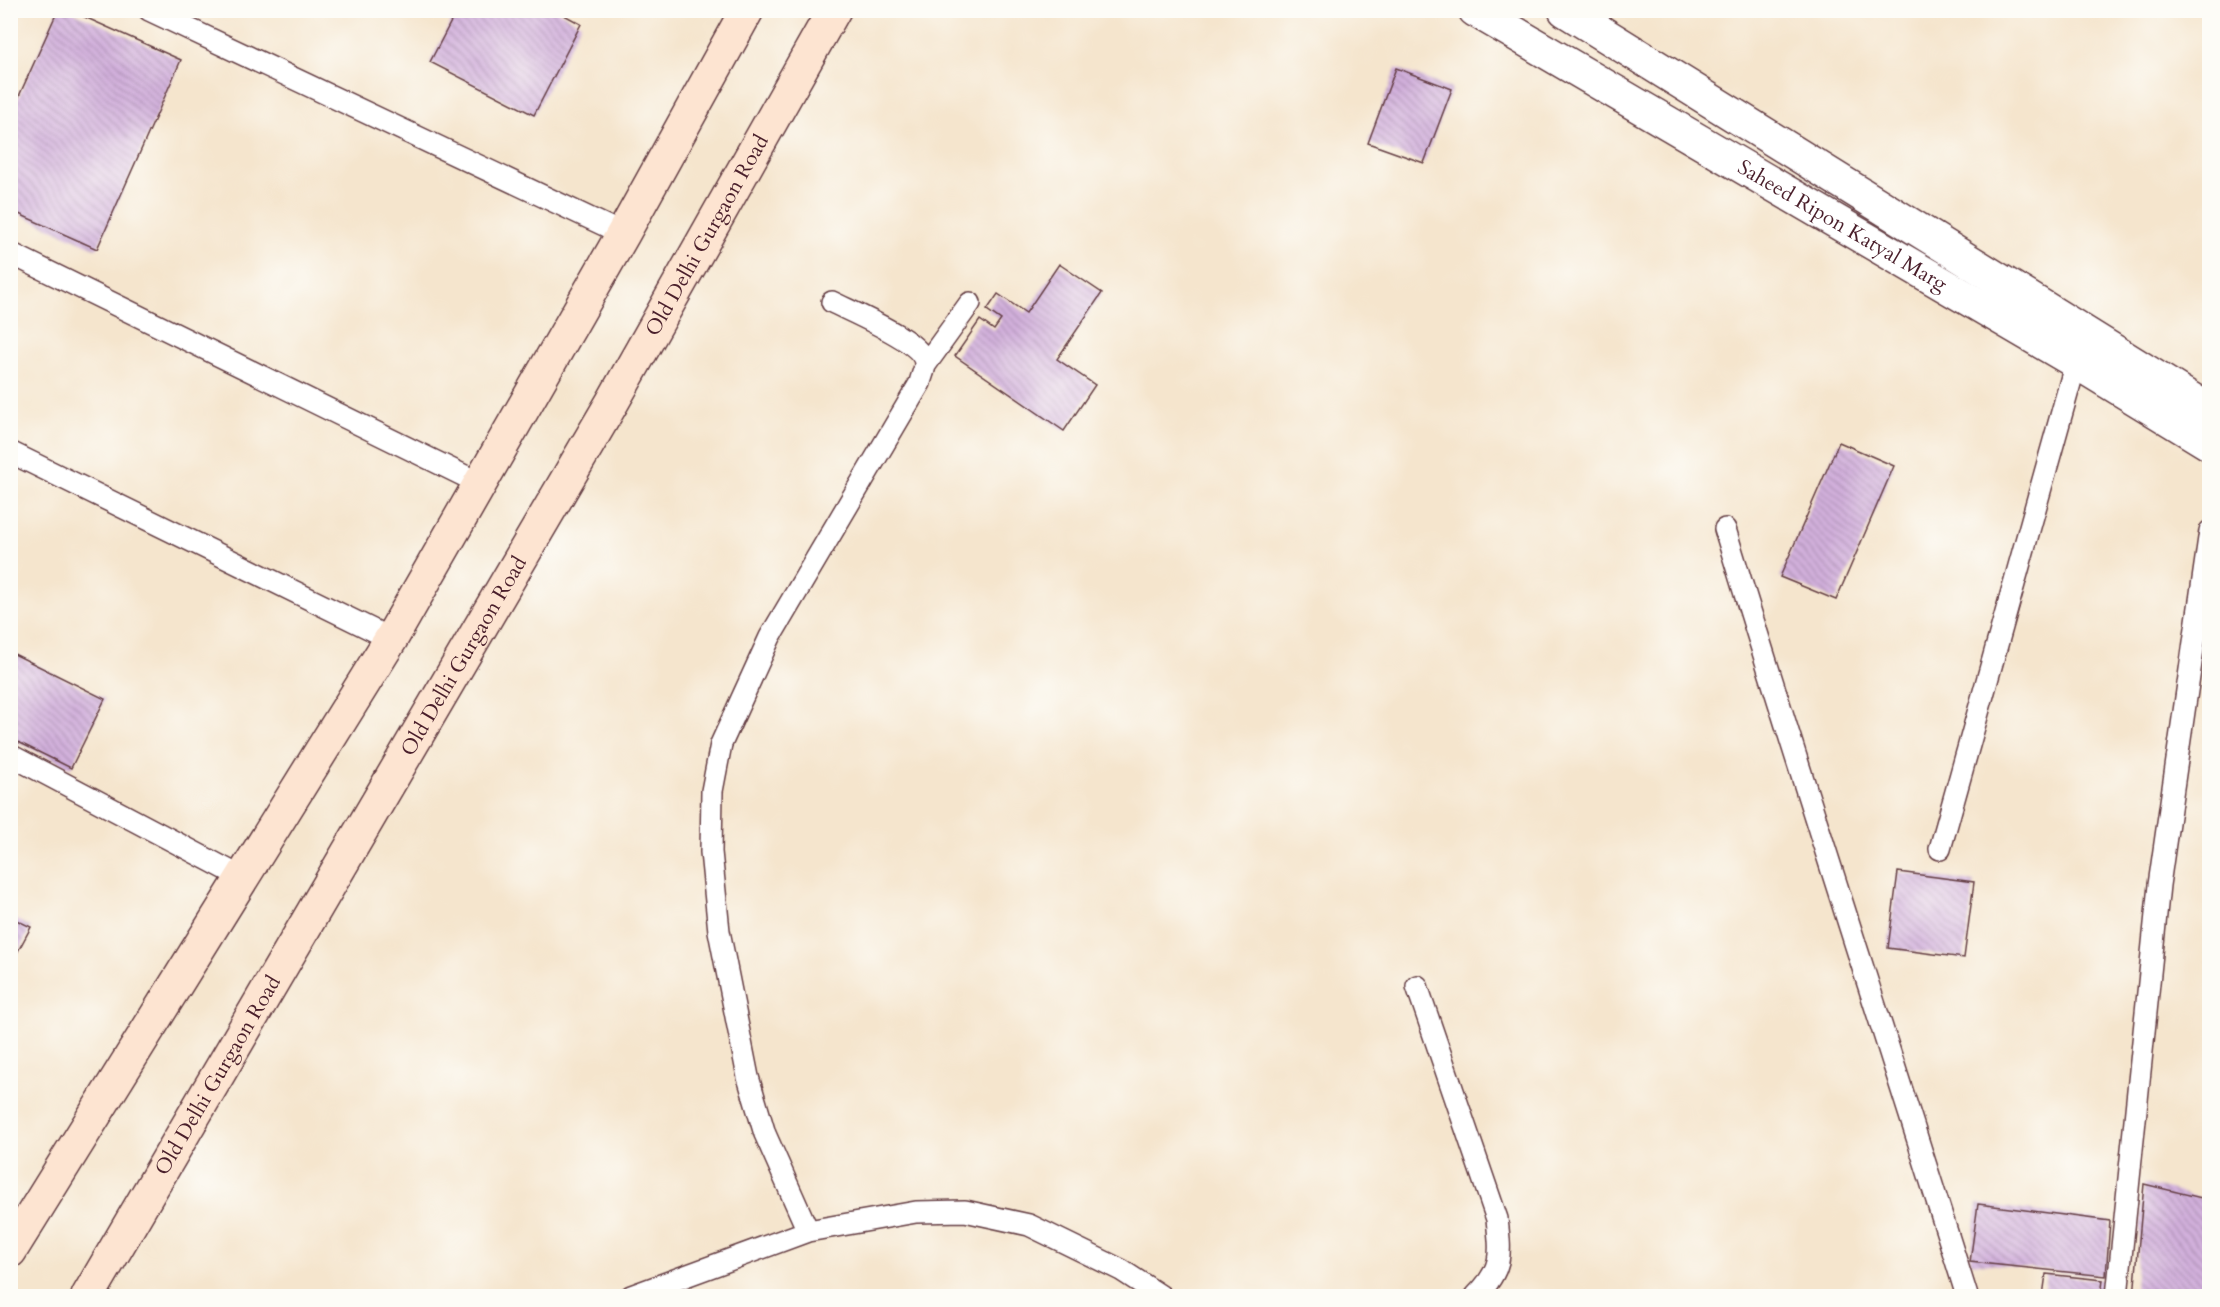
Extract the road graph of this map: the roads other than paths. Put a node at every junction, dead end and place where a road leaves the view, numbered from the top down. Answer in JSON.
{"nodes":[{"id":1,"x":149,"y":10,"type":"edge"},
{"id":2,"x":747,"y":10,"type":"edge"},
{"id":3,"x":834,"y":10,"type":"edge"},
{"id":4,"x":1475,"y":10,"type":"edge"},
{"id":5,"x":1565,"y":10,"type":"edge"},
{"id":6,"x":623,"y":234,"type":"junction"},
{"id":7,"x":10,"y":253,"type":"edge"},
{"id":8,"x":832,"y":302,"type":"dead end"},
{"id":9,"x":970,"y":303,"type":"dead end"},
{"id":10,"x":2076,"y":362,"type":"junction"},
{"id":11,"x":926,"y":364,"type":"junction"},
{"id":12,"x":2210,"y":411,"type":"edge"},
{"id":13,"x":2210,"y":444,"type":"edge"},
{"id":14,"x":10,"y":452,"type":"edge"},
{"id":15,"x":481,"y":484,"type":"junction"},
{"id":16,"x":1725,"y":528,"type":"dead end"},
{"id":17,"x":2210,"y":531,"type":"edge"},
{"id":18,"x":391,"y":639,"type":"junction"},
{"id":19,"x":10,"y":756,"type":"edge"},
{"id":20,"x":1940,"y":849,"type":"dead end"},
{"id":21,"x":243,"y":878,"type":"junction"},
{"id":22,"x":1417,"y":986,"type":"dead end"},
{"id":23,"x":808,"y":1231,"type":"junction"},
{"id":24,"x":10,"y":1251,"type":"edge"},
{"id":25,"x":88,"y":1296,"type":"edge"},
{"id":26,"x":631,"y":1296,"type":"edge"},
{"id":27,"x":1161,"y":1296,"type":"edge"},
{"id":28,"x":1476,"y":1296,"type":"edge"},
{"id":29,"x":1967,"y":1296,"type":"edge"},
{"id":30,"x":2116,"y":1296,"type":"edge"}],
"edges":[{"from":1,"to":6,"type":"lane"},
{"from":2,"to":6,"type":"main road"},
{"from":3,"to":25,"type":"main road","name":"Old Delhi Gurgaon Road"},
{"from":4,"to":10,"type":"street","name":"Saheed Ripon Katyal Marg"},
{"from":5,"to":12,"type":"street","name":"Saheed Ripon Katyal Marg"},
{"from":6,"to":15,"type":"main road"},
{"from":7,"to":15,"type":"lane"},
{"from":8,"to":11,"type":"lane"},
{"from":9,"to":11,"type":"lane"},
{"from":10,"to":13,"type":"street","name":"Saheed Ripon Katyal Marg"},
{"from":10,"to":20,"type":"lane"},
{"from":11,"to":23,"type":"lane"},
{"from":14,"to":18,"type":"lane"},
{"from":15,"to":18,"type":"main road"},
{"from":16,"to":29,"type":"lane"},
{"from":17,"to":30,"type":"lane"},
{"from":18,"to":21,"type":"main road"},
{"from":19,"to":21,"type":"lane"},
{"from":21,"to":24,"type":"main road"},
{"from":22,"to":28,"type":"lane"},
{"from":23,"to":26,"type":"lane"},
{"from":23,"to":27,"type":"lane"}]}
